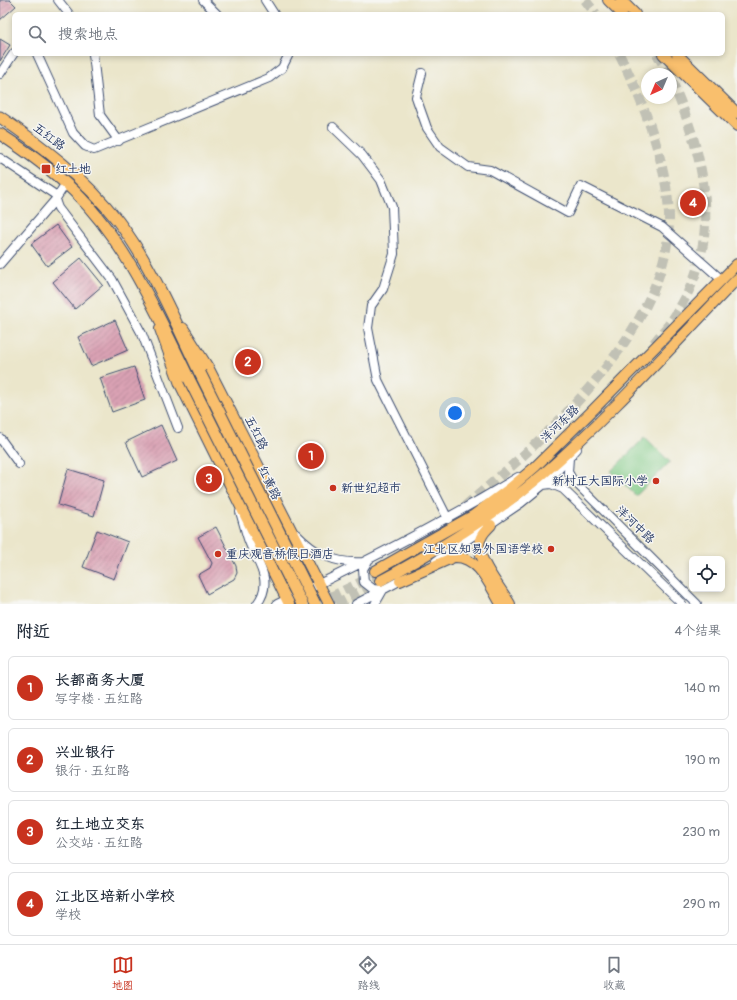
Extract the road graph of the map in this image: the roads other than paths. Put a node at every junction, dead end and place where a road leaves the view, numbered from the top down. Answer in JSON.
{"nodes":[{"id":1,"x":58,"y":0,"type":"edge"},
{"id":2,"x":203,"y":0,"type":"edge"},
{"id":3,"x":265,"y":0,"type":"edge"},
{"id":4,"x":608,"y":0,"type":"edge"},
{"id":5,"x":621,"y":0,"type":"edge"},
{"id":6,"x":67,"y":12,"type":"edge"},
{"id":7,"x":215,"y":12,"type":"edge"},
{"id":8,"x":273,"y":12,"type":"edge"},
{"id":9,"x":620,"y":12,"type":"edge"},
{"id":10,"x":633,"y":12,"type":"edge"},
{"id":11,"x":12,"y":56,"type":"edge"},
{"id":12,"x":38,"y":56,"type":"edge"},
{"id":13,"x":93,"y":56,"type":"edge"},
{"id":14,"x":289,"y":56,"type":"edge"},
{"id":15,"x":665,"y":56,"type":"edge"},
{"id":16,"x":679,"y":56,"type":"edge"},
{"id":17,"x":422,"y":73,"type":"dead end"},
{"id":18,"x":0,"y":74,"type":"edge"},
{"id":19,"x":737,"y":112,"type":"edge"},
{"id":20,"x":0,"y":117,"type":"edge"},
{"id":21,"x":737,"y":126,"type":"edge"},
{"id":22,"x":333,"y":127,"type":"dead end"},
{"id":23,"x":0,"y":134,"type":"edge"},
{"id":24,"x":119,"y":141,"type":"junction"},
{"id":25,"x":0,"y":158,"type":"edge"},
{"id":26,"x":66,"y":184,"type":"junction"},
{"id":27,"x":56,"y":198,"type":"junction"},
{"id":28,"x":0,"y":264,"type":"edge"},
{"id":29,"x":737,"y":264,"type":"edge"},
{"id":30,"x":737,"y":279,"type":"edge"},
{"id":31,"x":722,"y":280,"type":"junction"},
{"id":32,"x":163,"y":297,"type":"junction"},
{"id":33,"x":152,"y":304,"type":"junction"},
{"id":34,"x":200,"y":373,"type":"joint"},
{"id":35,"x":598,"y":423,"type":"junction"},
{"id":36,"x":178,"y":428,"type":"dead end"},
{"id":37,"x":0,"y":438,"type":"edge"},
{"id":38,"x":569,"y":458,"type":"junction"},
{"id":39,"x":19,"y":464,"type":"dead end"},
{"id":40,"x":535,"y":466,"type":"junction"},
{"id":41,"x":542,"y":486,"type":"junction"},
{"id":42,"x":237,"y":500,"type":"junction"},
{"id":43,"x":448,"y":519,"type":"junction"},
{"id":44,"x":491,"y":525,"type":"junction"},
{"id":45,"x":291,"y":529,"type":"junction"},
{"id":46,"x":259,"y":545,"type":"junction"},
{"id":47,"x":368,"y":561,"type":"junction"},
{"id":48,"x":375,"y":571,"type":"tunnel mouth"},
{"id":49,"x":400,"y":581,"type":"junction"},
{"id":50,"x":319,"y":585,"type":"junction"},
{"id":51,"x":382,"y":586,"type":"junction"},
{"id":52,"x":288,"y":602,"type":"edge"},
{"id":53,"x":257,"y":604,"type":"edge"},
{"id":54,"x":277,"y":604,"type":"edge"},
{"id":55,"x":302,"y":604,"type":"edge"},
{"id":56,"x":315,"y":604,"type":"edge"},
{"id":57,"x":329,"y":604,"type":"edge"},
{"id":58,"x":356,"y":604,"type":"edge"},
{"id":59,"x":376,"y":604,"type":"edge"},
{"id":60,"x":501,"y":604,"type":"edge"},
{"id":61,"x":510,"y":604,"type":"edge"},
{"id":62,"x":682,"y":604,"type":"edge"},
{"id":63,"x":697,"y":604,"type":"edge"}],
"edges":[{"from":1,"to":6,"type":"street"},
{"from":2,"to":7,"type":"street"},
{"from":3,"to":8,"type":"street"},
{"from":4,"to":9,"type":"main road"},
{"from":5,"to":10,"type":"main road"},
{"from":11,"to":18,"type":"street"},
{"from":12,"to":24,"type":"street"},
{"from":13,"to":24,"type":"street"},
{"from":14,"to":24,"type":"street"},
{"from":15,"to":21,"type":"main road"},
{"from":16,"to":19,"type":"main road"},
{"from":17,"to":31,"type":"street"},
{"from":20,"to":32,"type":"highway","name":"五红路"},
{"from":22,"to":43,"type":"street"},
{"from":23,"to":26,"type":"highway"},
{"from":25,"to":27,"type":"street"},
{"from":26,"to":27,"type":"street"},
{"from":26,"to":33,"type":"highway"},
{"from":27,"to":28,"type":"street"},
{"from":27,"to":36,"type":"street"},
{"from":29,"to":31,"type":"main road","name":"洋河东路"},
{"from":30,"to":35,"type":"main road","name":"洋河东路"},
{"from":31,"to":40,"type":"main road","name":"洋河东路"},
{"from":32,"to":34,"type":"highway","name":"五红路"},
{"from":32,"to":45,"type":"main road","name":"五红路"},
{"from":33,"to":42,"type":"main road"},
{"from":33,"to":55,"type":"highway","name":"红黄路","bridge":true},
{"from":34,"to":56,"type":"highway","name":"红黄路","bridge":true},
{"from":35,"to":38,"type":"street"},
{"from":35,"to":51,"type":"main road","name":"洋河东路"},
{"from":37,"to":39,"type":"street"},
{"from":38,"to":41,"type":"street"},
{"from":38,"to":63,"type":"street","name":"洋河中路"},
{"from":40,"to":43,"type":"street"},
{"from":40,"to":48,"type":"main road","name":"洋河东路"},
{"from":41,"to":44,"type":"street"},
{"from":41,"to":62,"type":"street","name":"洋河中路"},
{"from":42,"to":46,"type":"main road"},
{"from":42,"to":53,"type":"street"},
{"from":43,"to":47,"type":"street"},
{"from":44,"to":49,"type":"street"},
{"from":44,"to":61,"type":"main road"},
{"from":45,"to":46,"type":"main road"},
{"from":45,"to":47,"type":"street"},
{"from":45,"to":50,"type":"main road","name":"五红路"},
{"from":46,"to":52,"type":"main road"},
{"from":47,"to":50,"type":"street"},
{"from":47,"to":51,"type":"street"},
{"from":49,"to":51,"type":"street"},
{"from":49,"to":60,"type":"main road"},
{"from":50,"to":52,"type":"street"},
{"from":50,"to":57,"type":"main road","name":"五红路"},
{"from":51,"to":58,"type":"street"},
{"from":51,"to":59,"type":"street"},
{"from":52,"to":54,"type":"street"}]}
